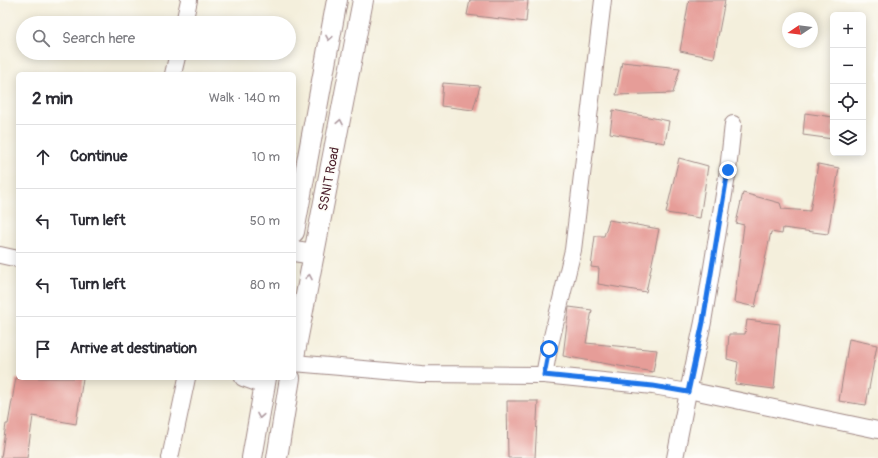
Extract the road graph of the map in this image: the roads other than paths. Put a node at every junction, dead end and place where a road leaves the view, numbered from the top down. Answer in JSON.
{"nodes":[{"id":1,"x":189,"y":0,"type":"edge"},
{"id":2,"x":337,"y":0,"type":"edge"},
{"id":3,"x":363,"y":0,"type":"edge"},
{"id":4,"x":603,"y":0,"type":"edge"},
{"id":5,"x":186,"y":16,"type":"edge"},
{"id":6,"x":176,"y":60,"type":"edge"},
{"id":7,"x":173,"y":72,"type":"edge"},
{"id":8,"x":733,"y":124,"type":"dead end"},
{"id":9,"x":296,"y":221,"type":"edge"},
{"id":10,"x":296,"y":251,"type":"edge"},
{"id":11,"x":314,"y":254,"type":"junction"},
{"id":12,"x":0,"y":255,"type":"edge"},
{"id":13,"x":16,"y":259,"type":"edge"},
{"id":14,"x":296,"y":347,"type":"edge"},
{"id":15,"x":296,"y":363,"type":"edge"},
{"id":16,"x":544,"y":375,"type":"junction"},
{"id":17,"x":187,"y":380,"type":"edge"},
{"id":18,"x":254,"y":380,"type":"edge"},
{"id":19,"x":290,"y":380,"type":"edge"},
{"id":20,"x":266,"y":382,"type":"edge"},
{"id":21,"x":688,"y":391,"type":"junction"},
{"id":22,"x":878,"y":430,"type":"edge"},
{"id":23,"x":170,"y":458,"type":"edge"},
{"id":24,"x":252,"y":458,"type":"edge"},
{"id":25,"x":277,"y":458,"type":"edge"},
{"id":26,"x":675,"y":458,"type":"edge"}],
"edges":[{"from":1,"to":5,"type":"street"},
{"from":2,"to":9,"type":"street","name":"SSNIT Road","one_way":true},
{"from":11,"to":3,"type":"street","name":"SSNIT Road","one_way":true},
{"from":4,"to":16,"type":"street"},
{"from":6,"to":7,"type":"street"},
{"from":8,"to":21,"type":"street"},
{"from":10,"to":11,"type":"street"},
{"from":14,"to":11,"type":"street","name":"SSNIT Road","one_way":true},
{"from":12,"to":13,"type":"street"},
{"from":15,"to":16,"type":"street"},
{"from":16,"to":21,"type":"street"},
{"from":17,"to":23,"type":"street"},
{"from":18,"to":20,"type":"street"},
{"from":19,"to":25,"type":"street"},
{"from":20,"to":24,"type":"street","one_way":true},
{"from":21,"to":22,"type":"street"},
{"from":21,"to":26,"type":"street"}]}
